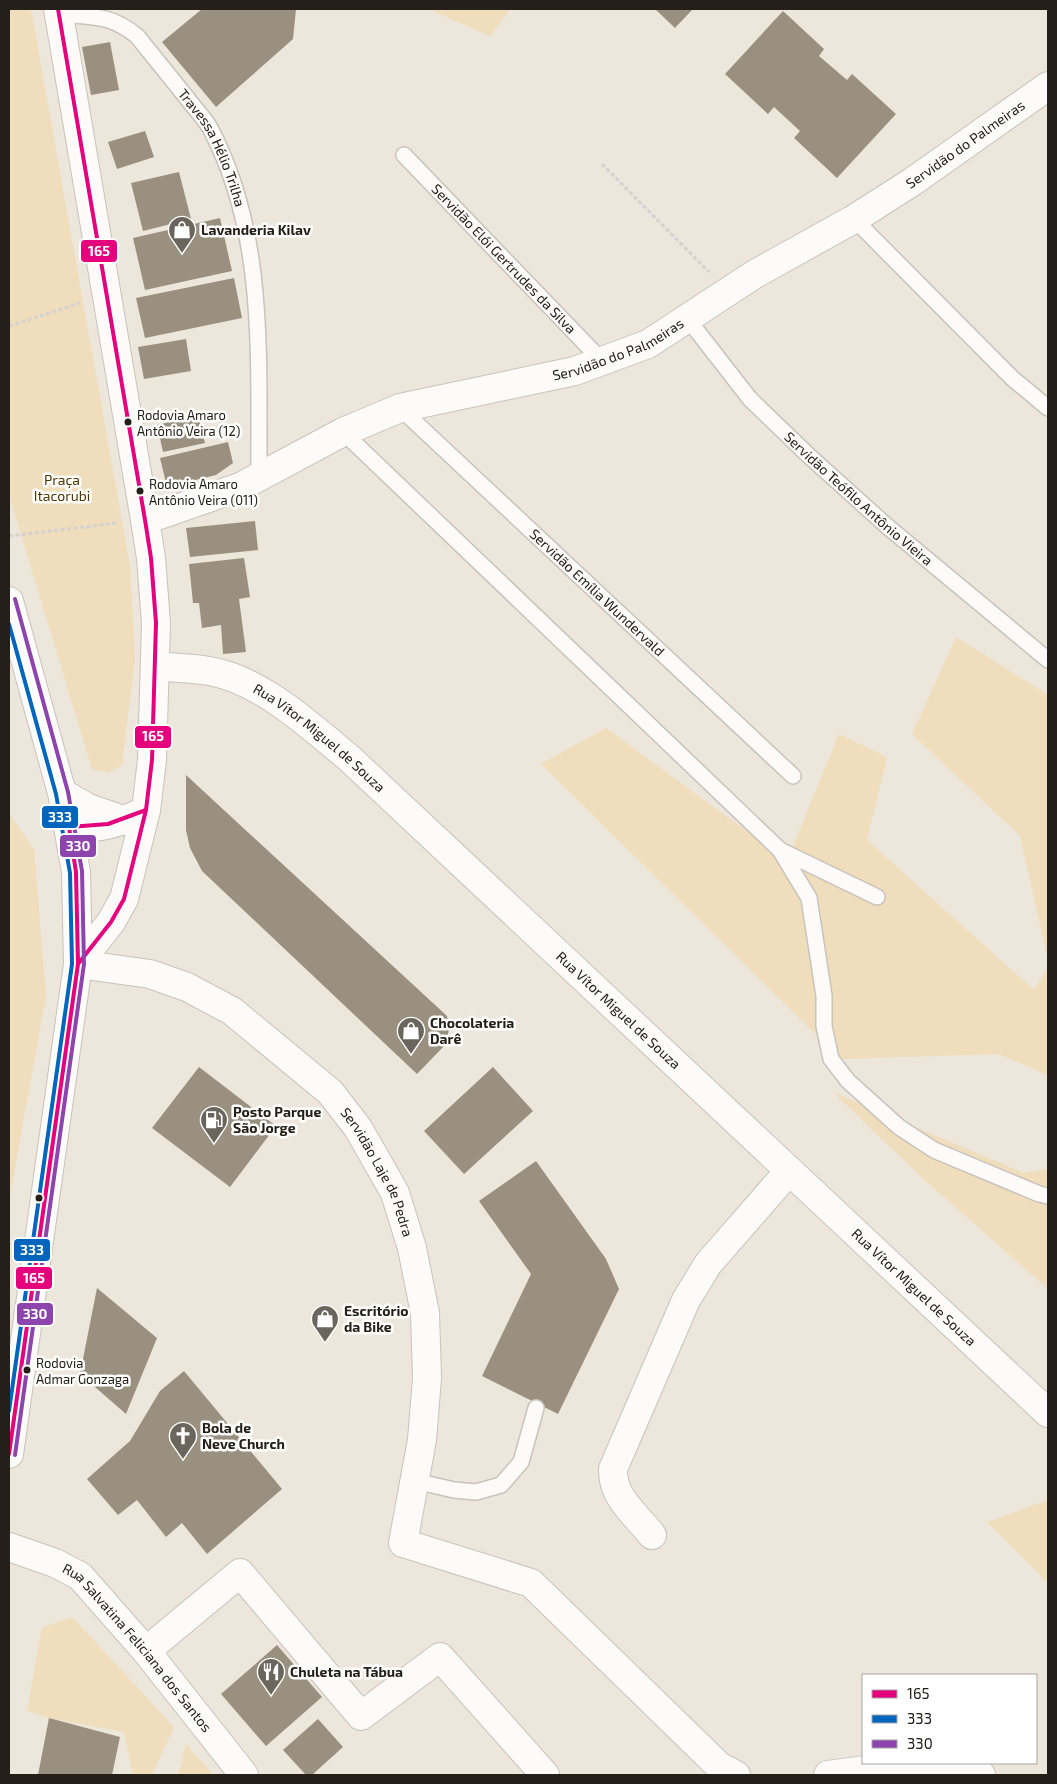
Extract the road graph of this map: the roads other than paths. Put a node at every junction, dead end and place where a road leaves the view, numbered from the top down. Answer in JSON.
{"nodes":[{"id":1,"x":59,"y":11,"type":"edge"},
{"id":2,"x":1048,"y":86,"type":"edge"},
{"id":3,"x":404,"y":155,"type":"dead end"},
{"id":4,"x":854,"y":219,"type":"junction"},
{"id":5,"x":687,"y":318,"type":"junction"},
{"id":6,"x":603,"y":362,"type":"junction"},
{"id":7,"x":400,"y":408,"type":"junction"},
{"id":8,"x":1048,"y":408,"type":"edge"},
{"id":9,"x":343,"y":432,"type":"junction"},
{"id":10,"x":259,"y":478,"type":"junction"},
{"id":11,"x":145,"y":520,"type":"junction"},
{"id":12,"x":9,"y":601,"type":"edge"},
{"id":13,"x":1048,"y":660,"type":"edge"},
{"id":14,"x":156,"y":666,"type":"junction"},
{"id":15,"x":793,"y":776,"type":"dead end"},
{"id":16,"x":62,"y":793,"type":"junction"},
{"id":17,"x":136,"y":815,"type":"junction"},
{"id":18,"x":68,"y":827,"type":"junction"},
{"id":19,"x":780,"y":850,"type":"junction"},
{"id":20,"x":877,"y":897,"type":"dead end"},
{"id":21,"x":78,"y":964,"type":"junction"},
{"id":22,"x":789,"y":1170,"type":"junction"},
{"id":23,"x":1048,"y":1196,"type":"edge"},
{"id":24,"x":536,"y":1408,"type":"dead end"},
{"id":25,"x":1048,"y":1413,"type":"edge"},
{"id":26,"x":9,"y":1454,"type":"edge"},
{"id":27,"x":414,"y":1481,"type":"junction"},
{"id":28,"x":652,"y":1535,"type":"dead end"},
{"id":29,"x":9,"y":1547,"type":"edge"},
{"id":30,"x":146,"y":1651,"type":"junction"},
{"id":31,"x":910,"y":1764,"type":"edge"},
{"id":32,"x":946,"y":1764,"type":"edge"},
{"id":33,"x":244,"y":1775,"type":"edge"},
{"id":34,"x":545,"y":1775,"type":"edge"},
{"id":35,"x":736,"y":1775,"type":"edge"},
{"id":36,"x":828,"y":1775,"type":"edge"},
{"id":37,"x":981,"y":1775,"type":"edge"}],
"edges":[{"from":1,"to":10,"type":"lane","name":"Travessa Hélio Trilha"},
{"from":1,"to":11,"type":"street"},
{"from":2,"to":4,"type":"street","name":"Servidão do Palmeiras"},
{"from":3,"to":6,"type":"lane","name":"Servidão Elói Gertrudes da Silva"},
{"from":4,"to":5,"type":"street","name":"Servidão do Palmeiras"},
{"from":4,"to":8,"type":"lane"},
{"from":5,"to":6,"type":"street","name":"Servidão do Palmeiras"},
{"from":5,"to":13,"type":"lane","name":"Servidão Teófilo Antônio Vieira"},
{"from":6,"to":7,"type":"street","name":"Servidão do Palmeiras"},
{"from":7,"to":9,"type":"street","name":"Servidão do Palmeiras"},
{"from":7,"to":15,"type":"lane","name":"Servidão Emília Wundervald"},
{"from":9,"to":10,"type":"street","name":"Servidão do Palmeiras"},
{"from":9,"to":19,"type":"lane"},
{"from":10,"to":11,"type":"street","name":"Servidão do Palmeiras"},
{"from":11,"to":14,"type":"street"},
{"from":12,"to":16,"type":"street"},
{"from":14,"to":17,"type":"street"},
{"from":14,"to":22,"type":"street","name":"Rua Vítor Miguel de Souza"},
{"from":16,"to":17,"type":"street"},
{"from":16,"to":18,"type":"street"},
{"from":17,"to":18,"type":"street"},
{"from":17,"to":21,"type":"street"},
{"from":18,"to":21,"type":"street"},
{"from":19,"to":20,"type":"lane"},
{"from":19,"to":23,"type":"lane"},
{"from":21,"to":26,"type":"street"},
{"from":21,"to":27,"type":"street","name":"Servidão Laje de Pedra"},
{"from":22,"to":25,"type":"street","name":"Rua Vítor Miguel de Souza"},
{"from":22,"to":28,"type":"street"},
{"from":24,"to":27,"type":"lane"},
{"from":27,"to":35,"type":"street","name":"Servidão Laje de Pedra"},
{"from":29,"to":30,"type":"street","name":"Rua Salvatina Feliciana dos Santos"},
{"from":30,"to":33,"type":"street","name":"Rua Salvatina Feliciana dos Santos"},
{"from":30,"to":34,"type":"street"},
{"from":31,"to":36,"type":"street"},
{"from":32,"to":37,"type":"street"}]}
